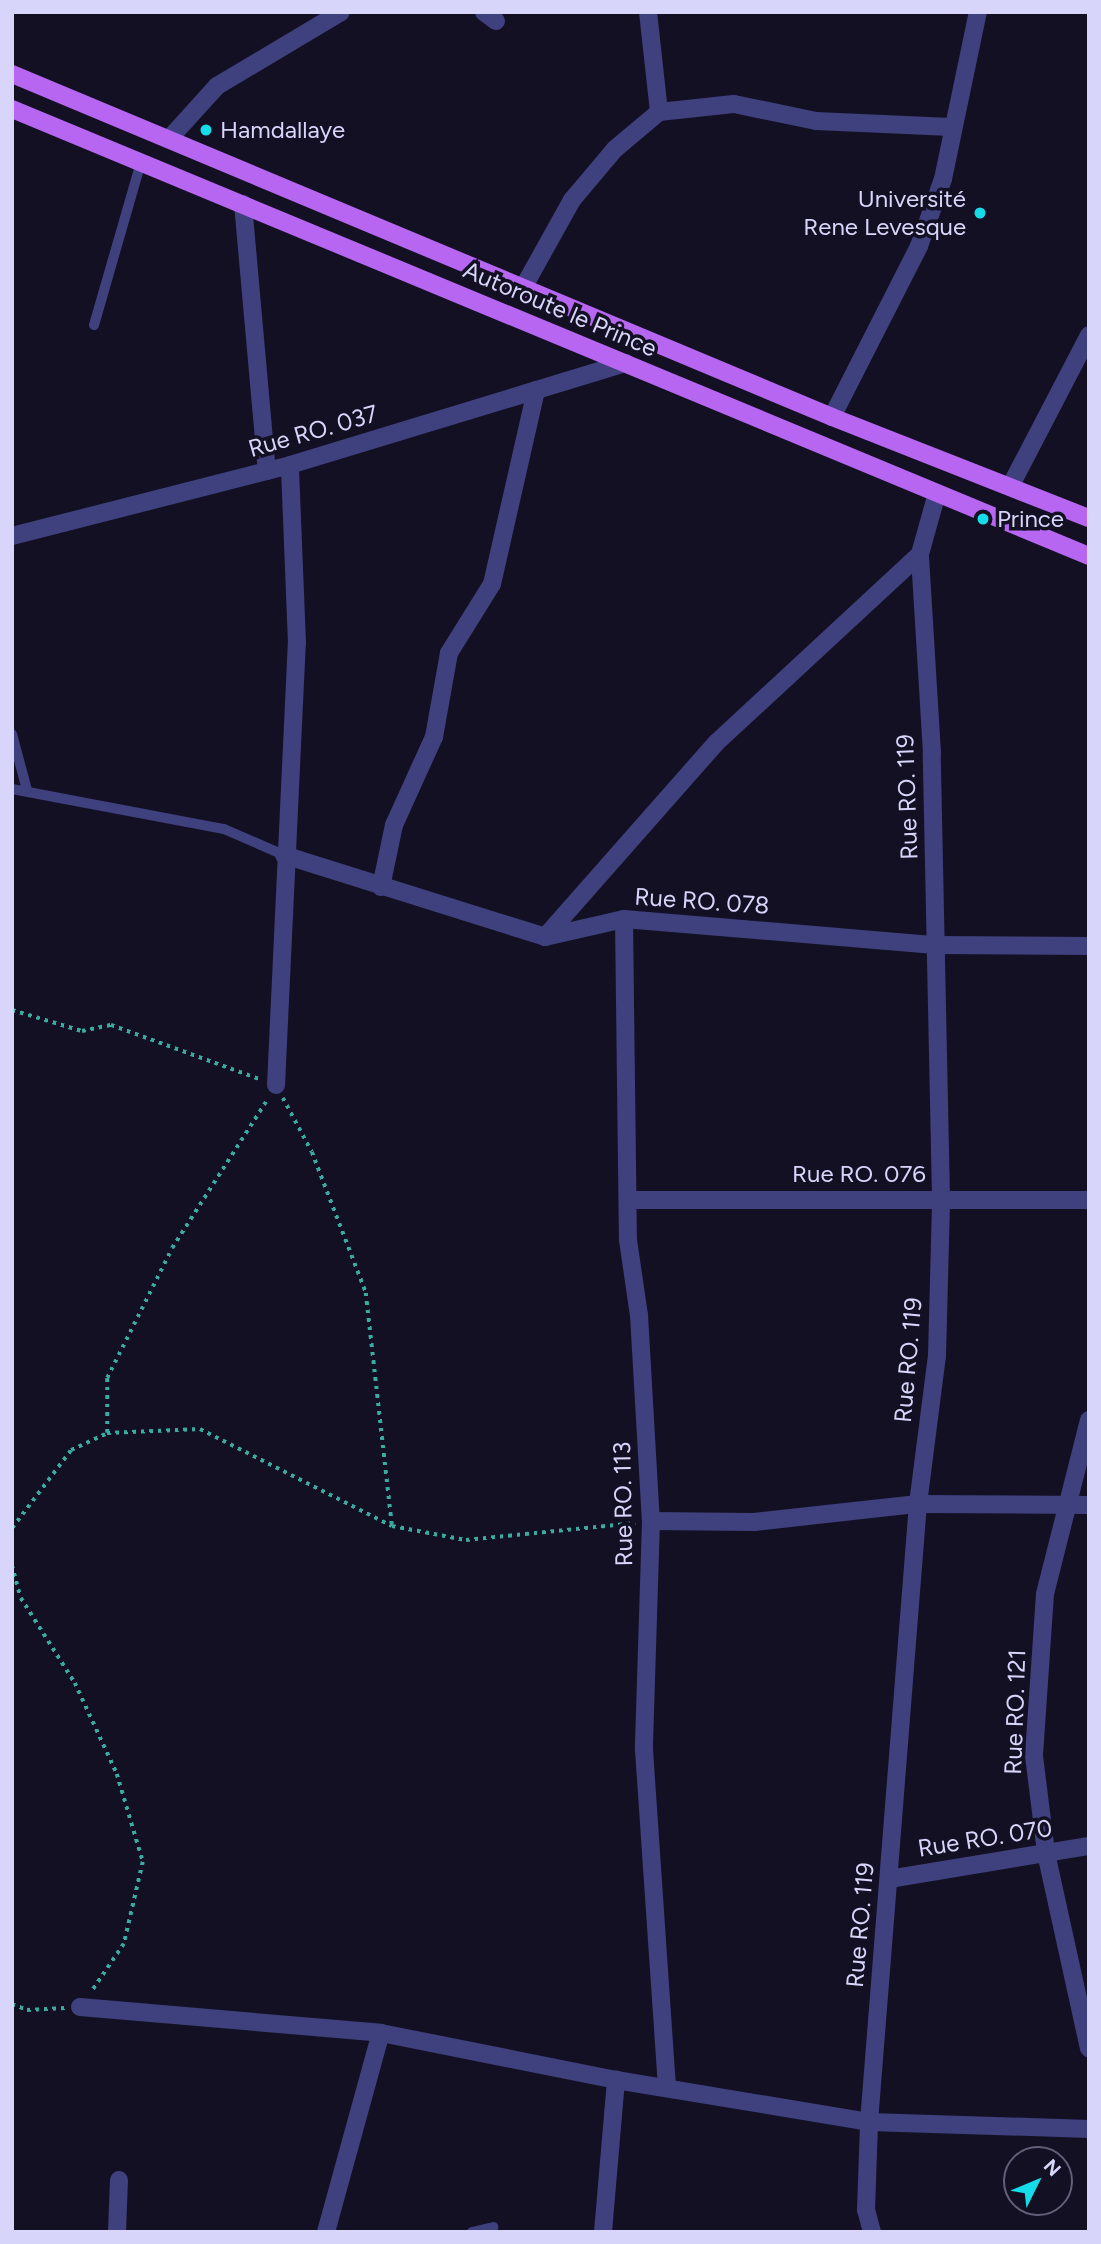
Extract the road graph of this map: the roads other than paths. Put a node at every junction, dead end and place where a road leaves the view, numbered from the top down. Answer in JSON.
{"nodes":[{"id":1,"x":648,"y":12,"type":"edge"},
{"id":2,"x":978,"y":12,"type":"edge"},
{"id":3,"x":338,"y":13,"type":"edge"},
{"id":4,"x":12,"y":74,"type":"edge"},
{"id":5,"x":12,"y":109,"type":"edge"},
{"id":6,"x":659,"y":112,"type":"junction"},
{"id":7,"x":951,"y":127,"type":"junction"},
{"id":8,"x":169,"y":139,"type":"junction"},
{"id":9,"x":141,"y":162,"type":"junction"},
{"id":10,"x":243,"y":204,"type":"junction"},
{"id":11,"x":523,"y":288,"type":"junction"},
{"id":12,"x":94,"y":325,"type":"dead end"},
{"id":13,"x":1089,"y":335,"type":"edge"},
{"id":14,"x":625,"y":363,"type":"junction"},
{"id":15,"x":536,"y":390,"type":"junction"},
{"id":16,"x":832,"y":418,"type":"junction"},
{"id":17,"x":290,"y":465,"type":"junction"},
{"id":18,"x":267,"y":471,"type":"junction"},
{"id":19,"x":1011,"y":485,"type":"junction"},
{"id":20,"x":937,"y":493,"type":"junction"},
{"id":21,"x":1089,"y":518,"type":"edge"},
{"id":22,"x":12,"y":536,"type":"edge"},
{"id":23,"x":920,"y":554,"type":"junction"},
{"id":24,"x":1089,"y":556,"type":"edge"},
{"id":25,"x":12,"y":734,"type":"edge"},
{"id":26,"x":12,"y":789,"type":"edge"},
{"id":27,"x":27,"y":790,"type":"junction"},
{"id":28,"x":284,"y":855,"type":"junction"},
{"id":29,"x":381,"y":887,"type":"junction"},
{"id":30,"x":624,"y":919,"type":"junction"},
{"id":31,"x":545,"y":937,"type":"junction"},
{"id":32,"x":935,"y":945,"type":"junction"},
{"id":33,"x":1089,"y":946,"type":"edge"},
{"id":34,"x":276,"y":1085,"type":"road end"},
{"id":35,"x":941,"y":1198,"type":"junction"},
{"id":36,"x":630,"y":1200,"type":"junction"},
{"id":37,"x":1089,"y":1200,"type":"edge"},
{"id":38,"x":1089,"y":1420,"type":"edge"},
{"id":39,"x":918,"y":1504,"type":"junction"},
{"id":40,"x":1064,"y":1505,"type":"junction"},
{"id":41,"x":1089,"y":1505,"type":"edge"},
{"id":42,"x":652,"y":1521,"type":"junction"},
{"id":43,"x":1089,"y":1846,"type":"edge"},
{"id":44,"x":1046,"y":1853,"type":"junction"},
{"id":45,"x":889,"y":1879,"type":"junction"},
{"id":46,"x":80,"y":2007,"type":"road end"},
{"id":47,"x":381,"y":2033,"type":"junction"},
{"id":48,"x":1089,"y":2048,"type":"edge"},
{"id":49,"x":616,"y":2080,"type":"junction"},
{"id":50,"x":667,"y":2088,"type":"junction"},
{"id":51,"x":869,"y":2122,"type":"junction"},
{"id":52,"x":1089,"y":2129,"type":"edge"},
{"id":53,"x":119,"y":2180,"type":"dead end"},
{"id":54,"x":493,"y":2227,"type":"dead end"},
{"id":55,"x":117,"y":2232,"type":"edge"},
{"id":56,"x":326,"y":2232,"type":"edge"},
{"id":57,"x":472,"y":2232,"type":"edge"},
{"id":58,"x":603,"y":2232,"type":"edge"},
{"id":59,"x":872,"y":2232,"type":"edge"}],
"edges":[{"from":1,"to":6,"type":"street"},
{"from":2,"to":7,"type":"street"},
{"from":3,"to":8,"type":"street"},
{"from":4,"to":8,"type":"main road","name":"Autoroute le Prince"},
{"from":5,"to":9,"type":"main road","name":"Autoroute le Prince"},
{"from":6,"to":7,"type":"street"},
{"from":6,"to":11,"type":"street"},
{"from":7,"to":16,"type":"street"},
{"from":8,"to":11,"type":"main road","name":"Autoroute le Prince"},
{"from":9,"to":10,"type":"main road","name":"Autoroute le Prince"},
{"from":9,"to":12,"type":"lane"},
{"from":10,"to":14,"type":"main road","name":"Autoroute le Prince"},
{"from":10,"to":18,"type":"street"},
{"from":11,"to":16,"type":"main road","name":"Autoroute le Prince"},
{"from":13,"to":19,"type":"street"},
{"from":14,"to":15,"type":"street","name":"Rue RO. 037"},
{"from":14,"to":20,"type":"main road","name":"Autoroute le Prince"},
{"from":15,"to":17,"type":"street","name":"Rue RO. 037"},
{"from":15,"to":29,"type":"street"},
{"from":16,"to":19,"type":"main road","name":"Autoroute le Prince"},
{"from":17,"to":18,"type":"street","name":"Rue RO. 037"},
{"from":17,"to":28,"type":"street"},
{"from":18,"to":22,"type":"street","name":"Rue RO. 037"},
{"from":19,"to":21,"type":"main road","name":"Autoroute le Prince"},
{"from":20,"to":23,"type":"street","name":"Rue RO. 119"},
{"from":20,"to":24,"type":"main road","name":"Autoroute le Prince"},
{"from":23,"to":31,"type":"street"},
{"from":23,"to":32,"type":"street","name":"Rue RO. 119"},
{"from":25,"to":27,"type":"lane"},
{"from":26,"to":27,"type":"lane"},
{"from":27,"to":28,"type":"lane"},
{"from":28,"to":29,"type":"street","name":"Rue RO. 078"},
{"from":28,"to":34,"type":"street"},
{"from":29,"to":31,"type":"street","name":"Rue RO. 078"},
{"from":30,"to":31,"type":"street","name":"Rue RO. 078"},
{"from":30,"to":32,"type":"street","name":"Rue RO. 078"},
{"from":30,"to":36,"type":"street","name":"Rue RO. 113"},
{"from":32,"to":33,"type":"street","name":"Rue RO. 078"},
{"from":32,"to":35,"type":"street","name":"Rue RO. 119"},
{"from":35,"to":36,"type":"street","name":"Rue RO. 076"},
{"from":35,"to":37,"type":"street","name":"Rue RO. 076"},
{"from":35,"to":39,"type":"street","name":"Rue RO. 119"},
{"from":36,"to":42,"type":"street","name":"Rue RO. 113"},
{"from":38,"to":40,"type":"street","name":"Rue RO. 121"},
{"from":39,"to":40,"type":"street"},
{"from":39,"to":42,"type":"street"},
{"from":39,"to":45,"type":"street","name":"Rue RO. 119"},
{"from":40,"to":41,"type":"street"},
{"from":40,"to":44,"type":"street","name":"Rue RO. 121"},
{"from":42,"to":50,"type":"street","name":"Rue RO. 113"},
{"from":43,"to":44,"type":"street","name":"Rue RO. 070"},
{"from":44,"to":45,"type":"street","name":"Rue RO. 070"},
{"from":44,"to":48,"type":"street","name":"Rue RO. 121"},
{"from":45,"to":51,"type":"street","name":"Rue RO. 119"},
{"from":46,"to":47,"type":"street"},
{"from":47,"to":49,"type":"street"},
{"from":47,"to":56,"type":"street"},
{"from":49,"to":50,"type":"street"},
{"from":49,"to":58,"type":"street"},
{"from":50,"to":51,"type":"street"},
{"from":51,"to":52,"type":"street"},
{"from":51,"to":59,"type":"street","name":"Rue RO. 119"},
{"from":53,"to":55,"type":"street"},
{"from":54,"to":57,"type":"lane"}]}
